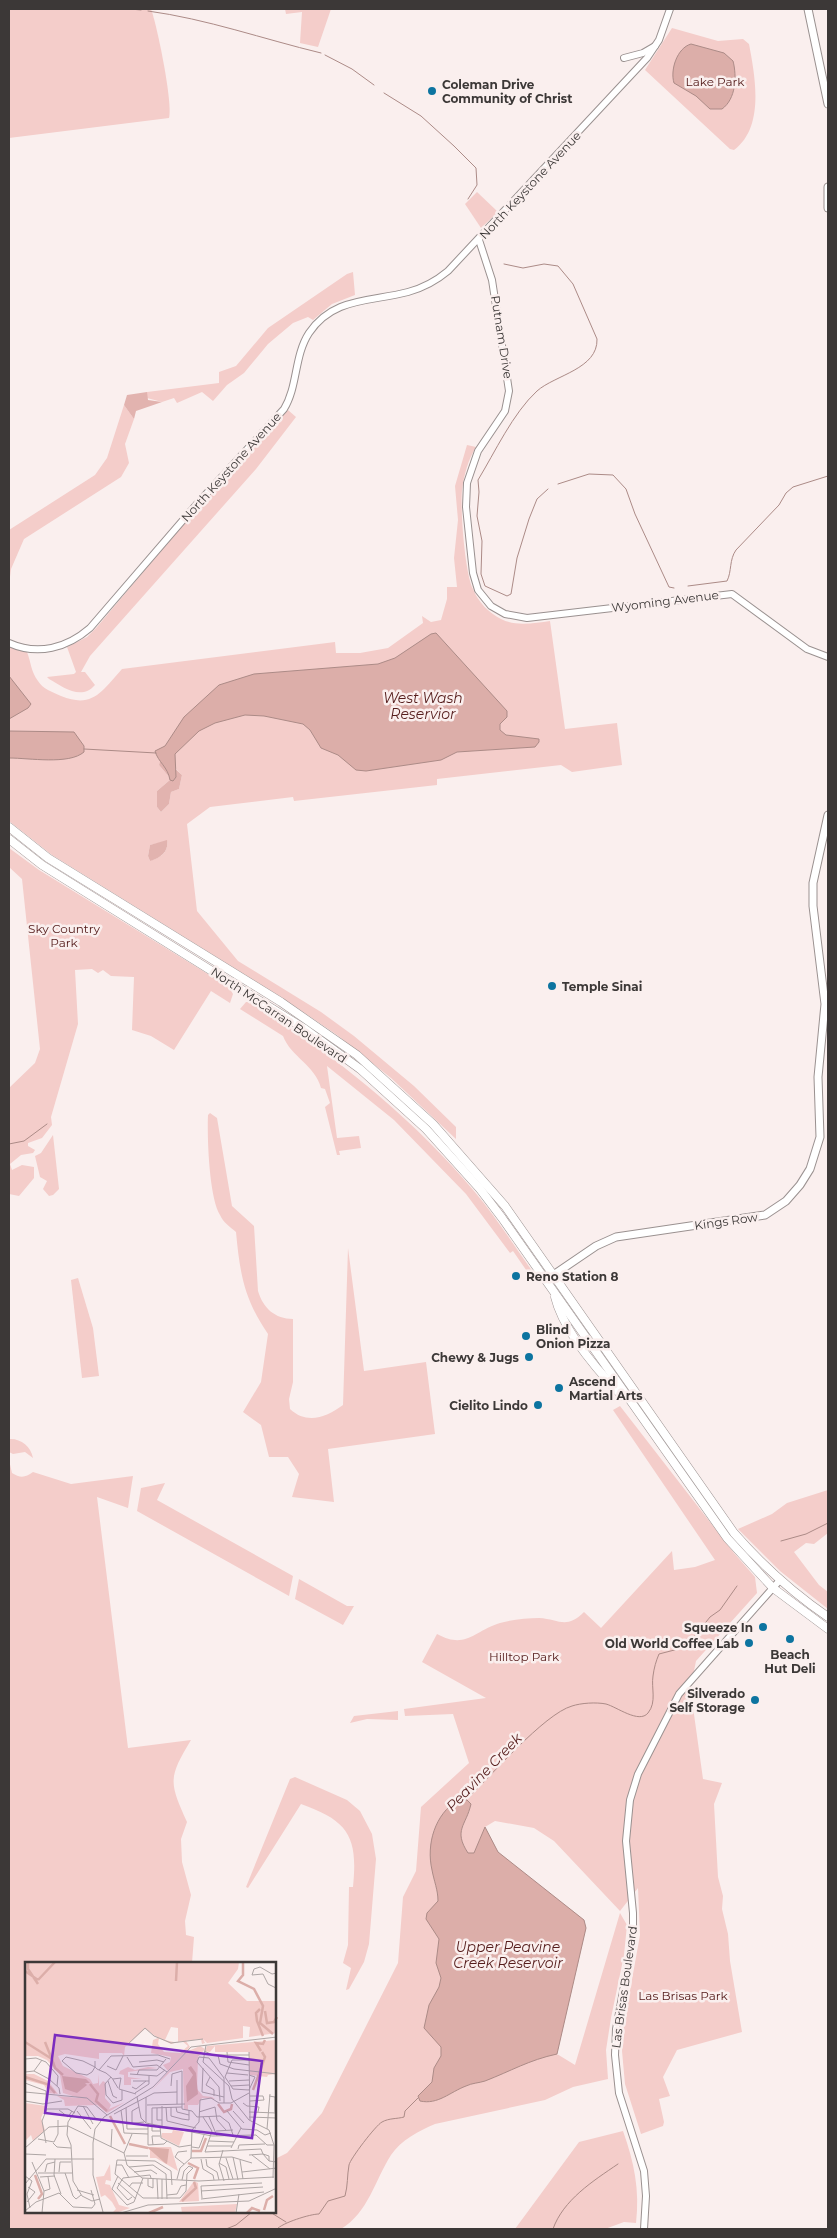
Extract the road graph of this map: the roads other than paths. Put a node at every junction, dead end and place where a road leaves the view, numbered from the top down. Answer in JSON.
{"nodes":[{"id":1,"x":670,"y":9,"type":"edge"},
{"id":2,"x":808,"y":9,"type":"edge"},
{"id":3,"x":656,"y":45,"type":"junction"},
{"id":4,"x":624,"y":58,"type":"dead end"},
{"id":5,"x":828,"y":104,"type":"edge"},
{"id":6,"x":828,"y":187,"type":"edge"},
{"id":7,"x":828,"y":208,"type":"edge"},
{"id":8,"x":479,"y":240,"type":"junction"},
{"id":9,"x":487,"y":602,"type":"joint"},
{"id":10,"x":9,"y":642,"type":"edge"},
{"id":11,"x":828,"y":656,"type":"edge"},
{"id":12,"x":828,"y":815,"type":"edge"},
{"id":13,"x":9,"y":827,"type":"edge"},
{"id":14,"x":9,"y":839,"type":"edge"},
{"id":15,"x":415,"y":1106,"type":"junction"},
{"id":16,"x":409,"y":1112,"type":"junction"},
{"id":17,"x":553,"y":1275,"type":"junction"},
{"id":18,"x":546,"y":1280,"type":"junction"},
{"id":19,"x":780,"y":1580,"type":"junction"},
{"id":20,"x":773,"y":1588,"type":"junction"},
{"id":21,"x":828,"y":1617,"type":"edge"},
{"id":22,"x":828,"y":1629,"type":"edge"},
{"id":23,"x":644,"y":2229,"type":"edge"}],
"edges":[{"from":1,"to":3,"type":"street","name":"North Keystone Avenue"},
{"from":2,"to":5,"type":"main road"},
{"from":3,"to":4,"type":"street"},
{"from":3,"to":8,"type":"street","name":"North Keystone Avenue"},
{"from":6,"to":7,"type":"main road"},
{"from":8,"to":9,"type":"street","name":"Putnam Drive"},
{"from":8,"to":10,"type":"street","name":"North Keystone Avenue"},
{"from":9,"to":11,"type":"street","name":"Wyoming Avenue"},
{"from":12,"to":17,"type":"main road","name":"Kings Row"},
{"from":13,"to":15,"type":"main road","name":"North McCarran Boulevard"},
{"from":14,"to":16,"type":"main road","name":"North McCarran Boulevard"},
{"from":15,"to":16,"type":"main road"},
{"from":15,"to":17,"type":"main road","name":"North McCarran Boulevard"},
{"from":16,"to":18,"type":"main road","name":"North McCarran Boulevard"},
{"from":17,"to":18,"type":"main road","name":"Kings Row"},
{"from":17,"to":19,"type":"main road","name":"North McCarran Boulevard"},
{"from":18,"to":20,"type":"main road","name":"North McCarran Boulevard"},
{"from":19,"to":20,"type":"street","name":"Las Brisas Boulevard"},
{"from":19,"to":21,"type":"main road","name":"North McCarran Boulevard"},
{"from":20,"to":22,"type":"main road"},
{"from":20,"to":23,"type":"street","name":"Las Brisas Boulevard"}]}
